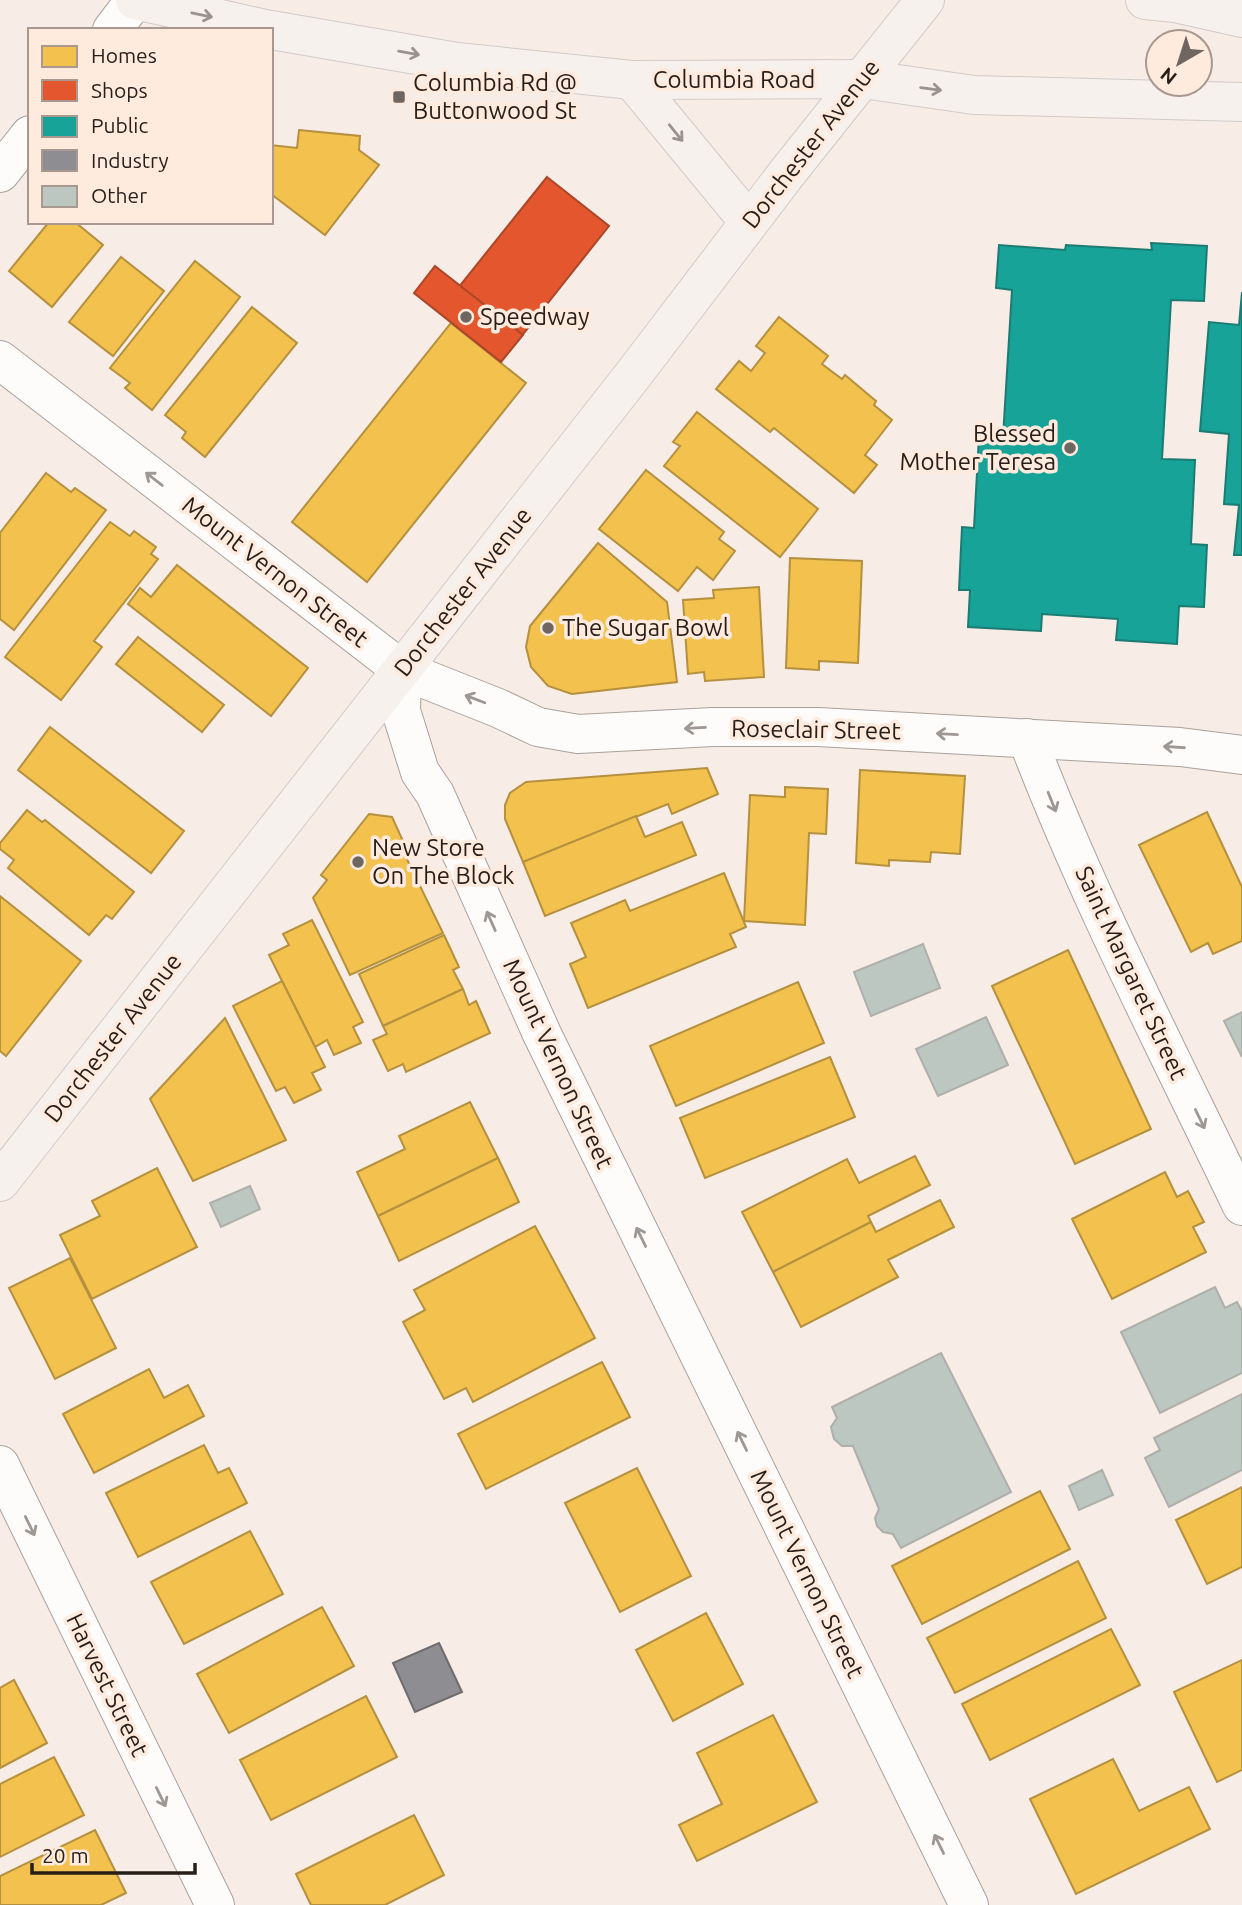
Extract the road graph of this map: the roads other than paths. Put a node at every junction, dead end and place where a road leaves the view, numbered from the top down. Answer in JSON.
{"nodes":[{"id":1,"x":135,"y":0,"type":"edge"},
{"id":2,"x":925,"y":0,"type":"edge"},
{"id":3,"x":1145,"y":0,"type":"edge"},
{"id":4,"x":1242,"y":18,"type":"edge"},
{"id":5,"x":114,"y":28,"type":"edge"},
{"id":6,"x":262,"y":28,"type":"edge"},
{"id":7,"x":273,"y":30,"type":"edge"},
{"id":8,"x":863,"y":79,"type":"junction"},
{"id":9,"x":632,"y":80,"type":"junction"},
{"id":10,"x":1242,"y":102,"type":"edge"},
{"id":11,"x":28,"y":138,"type":"edge"},
{"id":12,"x":0,"y":173,"type":"edge"},
{"id":13,"x":749,"y":222,"type":"junction"},
{"id":14,"x":0,"y":360,"type":"edge"},
{"id":15,"x":402,"y":670,"type":"junction"},
{"id":16,"x":1027,"y":738,"type":"junction"},
{"id":17,"x":1242,"y":755,"type":"edge"},
{"id":18,"x":0,"y":1182,"type":"edge"},
{"id":19,"x":1242,"y":1206,"type":"edge"},
{"id":20,"x":0,"y":1465,"type":"edge"},
{"id":21,"x":215,"y":1905,"type":"edge"},
{"id":22,"x":969,"y":1905,"type":"edge"}],
"edges":[{"from":1,"to":5,"type":"street"},
{"from":1,"to":6,"type":"main road","name":"Columbia Road","one_way":true},
{"from":2,"to":8,"type":"main road","name":"Dorchester Avenue"},
{"from":3,"to":4,"type":"main road"},
{"from":7,"to":9,"type":"main road","name":"Columbia Road","one_way":true},
{"from":8,"to":9,"type":"main road","name":"Columbia Road"},
{"from":8,"to":10,"type":"main road","name":"Columbia Road","one_way":true},
{"from":8,"to":13,"type":"main road","name":"Dorchester Avenue"},
{"from":9,"to":13,"type":"main road","one_way":true},
{"from":11,"to":12,"type":"street"},
{"from":13,"to":15,"type":"main road","name":"Dorchester Avenue"},
{"from":15,"to":14,"type":"street","name":"Mount Vernon Street","one_way":true},
{"from":16,"to":15,"type":"street","name":"Roseclair Street","one_way":true},
{"from":15,"to":18,"type":"main road","name":"Dorchester Avenue"},
{"from":22,"to":15,"type":"street","name":"Mount Vernon Street","one_way":true},
{"from":17,"to":16,"type":"street","name":"Roseclair Street","one_way":true},
{"from":16,"to":19,"type":"street","name":"Saint Margaret Street","one_way":true},
{"from":20,"to":21,"type":"street","name":"Harvest Street","one_way":true}]}
